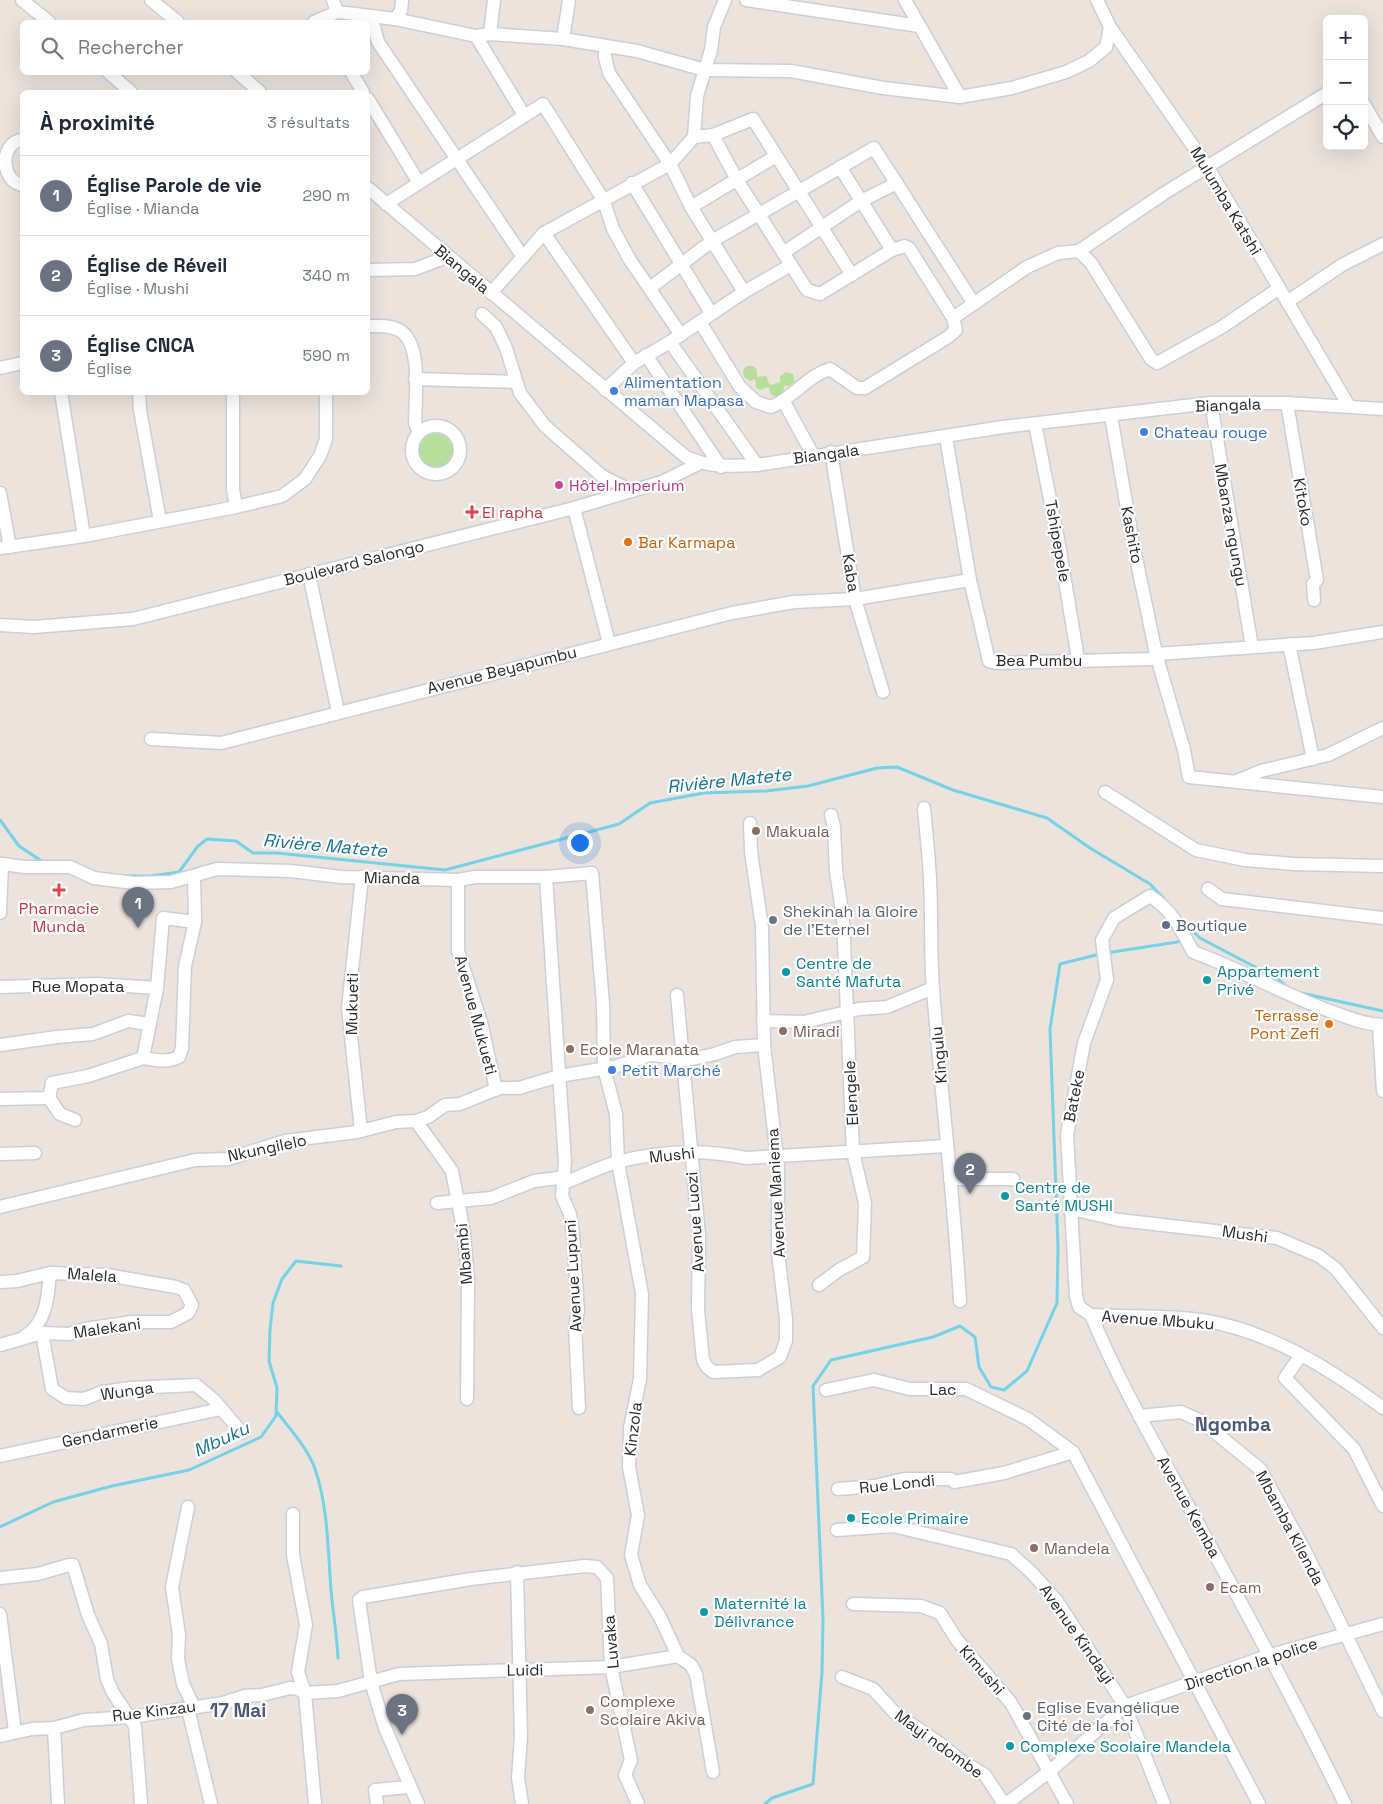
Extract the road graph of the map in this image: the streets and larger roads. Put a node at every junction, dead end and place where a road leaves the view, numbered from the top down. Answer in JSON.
{"nodes":[{"id":1,"x":22,"y":0,"type":"edge"},
{"id":2,"x":151,"y":0,"type":"edge"},
{"id":3,"x":402,"y":0,"type":"edge"},
{"id":4,"x":494,"y":0,"type":"edge"},
{"id":5,"x":569,"y":0,"type":"edge"},
{"id":6,"x":725,"y":0,"type":"edge"},
{"id":7,"x":746,"y":0,"type":"edge"},
{"id":8,"x":905,"y":0,"type":"edge"},
{"id":9,"x":1097,"y":0,"type":"edge"},
{"id":10,"x":335,"y":6,"type":"edge"},
{"id":11,"x":371,"y":16,"type":"junction"},
{"id":12,"x":395,"y":19,"type":"junction"},
{"id":13,"x":46,"y":20,"type":"edge"},
{"id":14,"x":176,"y":20,"type":"edge"},
{"id":15,"x":320,"y":20,"type":"edge"},
{"id":16,"x":919,"y":26,"type":"junction"},
{"id":17,"x":1110,"y":27,"type":"junction"},
{"id":18,"x":490,"y":34,"type":"junction"},
{"id":19,"x":476,"y":36,"type":"junction"},
{"id":20,"x":563,"y":39,"type":"junction"},
{"id":21,"x":605,"y":46,"type":"junction"},
{"id":22,"x":705,"y":70,"type":"junction"},
{"id":23,"x":110,"y":75,"type":"edge"},
{"id":24,"x":241,"y":75,"type":"edge"},
{"id":25,"x":353,"y":75,"type":"edge"},
{"id":26,"x":118,"y":88,"type":"edge"},
{"id":27,"x":258,"y":90,"type":"edge"},
{"id":28,"x":363,"y":90,"type":"edge"},
{"id":29,"x":1323,"y":95,"type":"edge"},
{"id":30,"x":960,"y":97,"type":"junction"},
{"id":31,"x":370,"y":102,"type":"edge"},
{"id":32,"x":1365,"y":105,"type":"edge"},
{"id":33,"x":524,"y":115,"type":"junction"},
{"id":34,"x":713,"y":135,"type":"junction"},
{"id":35,"x":1383,"y":136,"type":"edge"},
{"id":36,"x":694,"y":137,"type":"junction"},
{"id":37,"x":20,"y":141,"type":"edge"},
{"id":38,"x":776,"y":156,"type":"junction"},
{"id":39,"x":457,"y":159,"type":"junction"},
{"id":40,"x":670,"y":164,"type":"junction"},
{"id":41,"x":1207,"y":166,"type":"junction"},
{"id":42,"x":840,"y":167,"type":"junction"},
{"id":43,"x":737,"y":180,"type":"junction"},
{"id":44,"x":897,"y":182,"type":"junction"},
{"id":45,"x":419,"y":183,"type":"junction"},
{"id":46,"x":632,"y":183,"type":"junction"},
{"id":47,"x":20,"y":184,"type":"edge"},
{"id":48,"x":370,"y":190,"type":"edge"},
{"id":49,"x":799,"y":191,"type":"junction"},
{"id":50,"x":604,"y":201,"type":"junction"},
{"id":51,"x":861,"y":201,"type":"junction"},
{"id":52,"x":386,"y":204,"type":"junction"},
{"id":53,"x":691,"y":207,"type":"junction"},
{"id":54,"x":759,"y":215,"type":"junction"},
{"id":55,"x":822,"y":226,"type":"junction"},
{"id":56,"x":544,"y":233,"type":"junction"},
{"id":57,"x":712,"y":241,"type":"junction"},
{"id":58,"x":1383,"y":244,"type":"edge"},
{"id":59,"x":892,"y":250,"type":"junction"},
{"id":60,"x":1079,"y":251,"type":"junction"},
{"id":61,"x":783,"y":252,"type":"junction"},
{"id":62,"x":447,"y":257,"type":"junction"},
{"id":63,"x":523,"y":257,"type":"junction"},
{"id":64,"x":682,"y":265,"type":"junction"},
{"id":65,"x":791,"y":265,"type":"junction"},
{"id":66,"x":370,"y":270,"type":"edge"},
{"id":67,"x":852,"y":275,"type":"junction"},
{"id":68,"x":650,"y":288,"type":"junction"},
{"id":69,"x":1278,"y":289,"type":"junction"},
{"id":70,"x":744,"y":292,"type":"junction"},
{"id":71,"x":491,"y":293,"type":"junction"},
{"id":72,"x":1286,"y":302,"type":"junction"},
{"id":73,"x":974,"y":304,"type":"junction"},
{"id":74,"x":711,"y":313,"type":"junction"},
{"id":75,"x":482,"y":314,"type":"dead end"},
{"id":76,"x":953,"y":318,"type":"junction"},
{"id":77,"x":700,"y":322,"type":"junction"},
{"id":78,"x":370,"y":326,"type":"edge"},
{"id":79,"x":681,"y":335,"type":"junction"},
{"id":80,"x":670,"y":342,"type":"junction"},
{"id":81,"x":646,"y":355,"type":"junction"},
{"id":82,"x":20,"y":363,"type":"edge"},
{"id":83,"x":634,"y":363,"type":"junction"},
{"id":84,"x":0,"y":368,"type":"edge"},
{"id":85,"x":415,"y":379,"type":"junction"},
{"id":86,"x":516,"y":382,"type":"junction"},
{"id":87,"x":606,"y":390,"type":"junction"},
{"id":88,"x":61,"y":395,"type":"edge"},
{"id":89,"x":139,"y":395,"type":"edge"},
{"id":90,"x":233,"y":395,"type":"edge"},
{"id":91,"x":326,"y":395,"type":"edge"},
{"id":92,"x":784,"y":402,"type":"junction"},
{"id":93,"x":1211,"y":403,"type":"junction"},
{"id":94,"x":1287,"y":403,"type":"junction"},
{"id":95,"x":1349,"y":406,"type":"junction"},
{"id":96,"x":1383,"y":409,"type":"edge"},
{"id":97,"x":1111,"y":416,"type":"junction"},
{"id":98,"x":1034,"y":424,"type":"junction"},
{"id":99,"x":419,"y":433,"type":"dead end"},
{"id":100,"x":946,"y":437,"type":"junction"},
{"id":101,"x":832,"y":452,"type":"junction"},
{"id":102,"x":814,"y":455,"type":"junction"},
{"id":103,"x":700,"y":463,"type":"junction"},
{"id":104,"x":757,"y":465,"type":"junction"},
{"id":105,"x":721,"y":467,"type":"junction"},
{"id":106,"x":632,"y":491,"type":"junction"},
{"id":107,"x":0,"y":494,"type":"edge"},
{"id":108,"x":236,"y":507,"type":"junction"},
{"id":109,"x":574,"y":508,"type":"junction"},
{"id":110,"x":160,"y":521,"type":"junction"},
{"id":111,"x":84,"y":536,"type":"junction"},
{"id":112,"x":5,"y":547,"type":"edge"},
{"id":113,"x":309,"y":574,"type":"junction"},
{"id":114,"x":970,"y":580,"type":"junction"},
{"id":115,"x":854,"y":599,"type":"junction"},
{"id":116,"x":1314,"y":600,"type":"dead end"},
{"id":117,"x":0,"y":625,"type":"edge"},
{"id":118,"x":1383,"y":632,"type":"edge"},
{"id":119,"x":609,"y":643,"type":"junction"},
{"id":120,"x":1289,"y":644,"type":"junction"},
{"id":121,"x":1252,"y":647,"type":"junction"},
{"id":122,"x":1156,"y":654,"type":"junction"},
{"id":123,"x":1078,"y":660,"type":"junction"},
{"id":124,"x":882,"y":692,"type":"dead end"},
{"id":125,"x":338,"y":712,"type":"junction"},
{"id":126,"x":1383,"y":728,"type":"edge"},
{"id":127,"x":150,"y":739,"type":"dead end"},
{"id":128,"x":1313,"y":759,"type":"junction"},
{"id":129,"x":1237,"y":781,"type":"junction"},
{"id":130,"x":1105,"y":792,"type":"dead end"},
{"id":131,"x":1383,"y":797,"type":"edge"},
{"id":132,"x":924,"y":808,"type":"dead end"},
{"id":133,"x":831,"y":815,"type":"dead end"},
{"id":134,"x":750,"y":823,"type":"dead end"},
{"id":135,"x":1,"y":865,"type":"edge"},
{"id":136,"x":1383,"y":866,"type":"edge"},
{"id":137,"x":194,"y":876,"type":"junction"},
{"id":138,"x":362,"y":877,"type":"junction"},
{"id":139,"x":546,"y":877,"type":"junction"},
{"id":140,"x":458,"y":880,"type":"junction"},
{"id":141,"x":1208,"y":889,"type":"dead end"},
{"id":142,"x":0,"y":912,"type":"edge"},
{"id":143,"x":1383,"y":918,"type":"edge"},
{"id":144,"x":196,"y":922,"type":"junction"},
{"id":145,"x":0,"y":987,"type":"edge"},
{"id":146,"x":156,"y":988,"type":"junction"},
{"id":147,"x":933,"y":988,"type":"junction"},
{"id":148,"x":677,"y":995,"type":"dead end"},
{"id":149,"x":845,"y":1012,"type":"junction"},
{"id":150,"x":763,"y":1021,"type":"junction"},
{"id":151,"x":150,"y":1024,"type":"junction"},
{"id":152,"x":1381,"y":1025,"type":"edge"},
{"id":153,"x":0,"y":1045,"type":"edge"},
{"id":154,"x":764,"y":1045,"type":"junction"},
{"id":155,"x":684,"y":1057,"type":"junction"},
{"id":156,"x":143,"y":1058,"type":"junction"},
{"id":157,"x":604,"y":1068,"type":"junction"},
{"id":158,"x":559,"y":1076,"type":"junction"},
{"id":159,"x":496,"y":1090,"type":"junction"},
{"id":160,"x":1383,"y":1091,"type":"edge"},
{"id":161,"x":50,"y":1098,"type":"junction"},
{"id":162,"x":0,"y":1099,"type":"edge"},
{"id":163,"x":75,"y":1120,"type":"dead end"},
{"id":164,"x":416,"y":1121,"type":"junction"},
{"id":165,"x":361,"y":1131,"type":"junction"},
{"id":166,"x":946,"y":1146,"type":"junction"},
{"id":167,"x":690,"y":1150,"type":"junction"},
{"id":168,"x":34,"y":1152,"type":"dead end"},
{"id":169,"x":853,"y":1152,"type":"junction"},
{"id":170,"x":0,"y":1154,"type":"edge"},
{"id":171,"x":776,"y":1155,"type":"junction"},
{"id":172,"x":618,"y":1162,"type":"junction"},
{"id":173,"x":950,"y":1179,"type":"junction"},
{"id":174,"x":1013,"y":1179,"type":"dead end"},
{"id":175,"x":564,"y":1183,"type":"junction"},
{"id":176,"x":458,"y":1202,"type":"junction"},
{"id":177,"x":437,"y":1203,"type":"dead end"},
{"id":178,"x":0,"y":1207,"type":"edge"},
{"id":179,"x":1072,"y":1209,"type":"junction"},
{"id":180,"x":50,"y":1273,"type":"junction"},
{"id":181,"x":0,"y":1282,"type":"edge"},
{"id":182,"x":819,"y":1285,"type":"dead end"},
{"id":183,"x":184,"y":1290,"type":"joint"},
{"id":184,"x":960,"y":1302,"type":"dead end"},
{"id":185,"x":1091,"y":1315,"type":"junction"},
{"id":186,"x":1383,"y":1328,"type":"edge"},
{"id":187,"x":42,"y":1333,"type":"junction"},
{"id":188,"x":0,"y":1341,"type":"edge"},
{"id":189,"x":786,"y":1341,"type":"joint"},
{"id":190,"x":0,"y":1345,"type":"edge"},
{"id":191,"x":1301,"y":1355,"type":"junction"},
{"id":192,"x":826,"y":1390,"type":"dead end"},
{"id":193,"x":467,"y":1399,"type":"dead end"},
{"id":194,"x":578,"y":1408,"type":"dead end"},
{"id":195,"x":1383,"y":1408,"type":"edge"},
{"id":196,"x":221,"y":1409,"type":"junction"},
{"id":197,"x":1139,"y":1416,"type":"junction"},
{"id":198,"x":242,"y":1433,"type":"dead end"},
{"id":199,"x":1074,"y":1452,"type":"junction"},
{"id":200,"x":0,"y":1456,"type":"edge"},
{"id":201,"x":838,"y":1489,"type":"dead end"},
{"id":202,"x":1383,"y":1506,"type":"edge"},
{"id":203,"x":188,"y":1507,"type":"dead end"},
{"id":204,"x":293,"y":1514,"type":"dead end"},
{"id":205,"x":837,"y":1530,"type":"dead end"},
{"id":206,"x":517,"y":1572,"type":"junction"},
{"id":207,"x":0,"y":1578,"type":"edge"},
{"id":208,"x":853,"y":1604,"type":"dead end"},
{"id":209,"x":0,"y":1614,"type":"edge"},
{"id":210,"x":1383,"y":1624,"type":"edge"},
{"id":211,"x":1345,"y":1635,"type":"junction"},
{"id":212,"x":1270,"y":1654,"type":"junction"},
{"id":213,"x":678,"y":1656,"type":"junction"},
{"id":214,"x":611,"y":1667,"type":"junction"},
{"id":215,"x":520,"y":1670,"type":"junction"},
{"id":216,"x":842,"y":1677,"type":"dead end"},
{"id":217,"x":1196,"y":1680,"type":"junction"},
{"id":218,"x":371,"y":1682,"type":"junction"},
{"id":219,"x":305,"y":1693,"type":"junction"},
{"id":220,"x":1125,"y":1706,"type":"junction"},
{"id":221,"x":188,"y":1709,"type":"junction"},
{"id":222,"x":1383,"y":1711,"type":"edge"},
{"id":223,"x":131,"y":1717,"type":"junction"},
{"id":224,"x":54,"y":1728,"type":"junction"},
{"id":225,"x":15,"y":1732,"type":"junction"},
{"id":226,"x":0,"y":1736,"type":"edge"},
{"id":227,"x":1050,"y":1771,"type":"junction"},
{"id":228,"x":713,"y":1772,"type":"dead end"},
{"id":229,"x":409,"y":1787,"type":"junction"},
{"id":230,"x":58,"y":1804,"type":"edge"},
{"id":231,"x":141,"y":1804,"type":"edge"},
{"id":232,"x":211,"y":1804,"type":"edge"},
{"id":233,"x":315,"y":1804,"type":"edge"},
{"id":234,"x":376,"y":1804,"type":"edge"},
{"id":235,"x":418,"y":1804,"type":"edge"},
{"id":236,"x":522,"y":1804,"type":"edge"},
{"id":237,"x":638,"y":1804,"type":"edge"},
{"id":238,"x":1005,"y":1804,"type":"edge"},
{"id":239,"x":1067,"y":1804,"type":"edge"},
{"id":240,"x":1164,"y":1804,"type":"edge"},
{"id":241,"x":1259,"y":1804,"type":"edge"},
{"id":242,"x":1346,"y":1804,"type":"edge"}],
"edges":[{"from":1,"to":13,"type":"street"},
{"from":2,"to":14,"type":"street"},
{"from":3,"to":12,"type":"street"},
{"from":4,"to":18,"type":"street"},
{"from":5,"to":20,"type":"street"},
{"from":6,"to":22,"type":"street"},
{"from":7,"to":16,"type":"street"},
{"from":8,"to":16,"type":"street"},
{"from":9,"to":17,"type":"street","name":"Mulumba Katshi"},
{"from":10,"to":11,"type":"street"},
{"from":10,"to":15,"type":"street"},
{"from":11,"to":12,"type":"street"},
{"from":11,"to":39,"type":"street"},
{"from":12,"to":19,"type":"street"},
{"from":16,"to":30,"type":"street"},
{"from":17,"to":30,"type":"street"},
{"from":17,"to":41,"type":"street","name":"Mulumba Katshi"},
{"from":18,"to":19,"type":"street"},
{"from":18,"to":20,"type":"street"},
{"from":19,"to":33,"type":"street"},
{"from":20,"to":21,"type":"street"},
{"from":21,"to":22,"type":"street"},
{"from":21,"to":40,"type":"street"},
{"from":22,"to":30,"type":"street"},
{"from":22,"to":36,"type":"street"},
{"from":23,"to":26,"type":"street"},
{"from":24,"to":27,"type":"street"},
{"from":25,"to":28,"type":"street"},
{"from":29,"to":41,"type":"street"},
{"from":31,"to":45,"type":"street"},
{"from":32,"to":35,"type":"street"},
{"from":33,"to":39,"type":"street"},
{"from":33,"to":50,"type":"street"},
{"from":34,"to":36,"type":"street"},
{"from":34,"to":38,"type":"street"},
{"from":34,"to":43,"type":"street"},
{"from":36,"to":40,"type":"street"},
{"from":37,"to":47,"type":"street"},
{"from":38,"to":43,"type":"street"},
{"from":38,"to":49,"type":"street"},
{"from":39,"to":45,"type":"street"},
{"from":39,"to":63,"type":"street"},
{"from":40,"to":46,"type":"street"},
{"from":40,"to":53,"type":"street"},
{"from":41,"to":60,"type":"street"},
{"from":41,"to":69,"type":"street","name":"Mulumba Katshi"},
{"from":42,"to":44,"type":"street"},
{"from":42,"to":49,"type":"street"},
{"from":42,"to":51,"type":"street"},
{"from":43,"to":53,"type":"street"},
{"from":43,"to":54,"type":"street"},
{"from":44,"to":51,"type":"street"},
{"from":44,"to":73,"type":"street"},
{"from":45,"to":52,"type":"street"},
{"from":46,"to":50,"type":"street"},
{"from":46,"to":64,"type":"street"},
{"from":48,"to":52,"type":"street","name":"Biangala"},
{"from":49,"to":54,"type":"street"},
{"from":49,"to":55,"type":"street"},
{"from":50,"to":56,"type":"street"},
{"from":50,"to":68,"type":"street"},
{"from":51,"to":55,"type":"street"},
{"from":51,"to":59,"type":"street"},
{"from":52,"to":62,"type":"street","name":"Biangala"},
{"from":53,"to":57,"type":"street"},
{"from":54,"to":57,"type":"street"},
{"from":54,"to":61,"type":"street"},
{"from":55,"to":61,"type":"street"},
{"from":55,"to":67,"type":"street"},
{"from":56,"to":63,"type":"street"},
{"from":56,"to":83,"type":"street"},
{"from":57,"to":64,"type":"street"},
{"from":57,"to":70,"type":"street"},
{"from":58,"to":72,"type":"street"},
{"from":59,"to":67,"type":"street"},
{"from":59,"to":76,"type":"street"},
{"from":60,"to":69,"type":"street"},
{"from":60,"to":73,"type":"street"},
{"from":61,"to":65,"type":"street"},
{"from":62,"to":66,"type":"street"},
{"from":62,"to":71,"type":"street","name":"Biangala"},
{"from":63,"to":71,"type":"street"},
{"from":64,"to":68,"type":"street"},
{"from":64,"to":74,"type":"street"},
{"from":65,"to":67,"type":"street"},
{"from":65,"to":70,"type":"street"},
{"from":68,"to":79,"type":"street"},
{"from":69,"to":72,"type":"street","name":"Mulumba Katshi"},
{"from":70,"to":74,"type":"street"},
{"from":71,"to":87,"type":"street","name":"Biangala"},
{"from":72,"to":95,"type":"street","name":"Mulumba Katshi"},
{"from":73,"to":76,"type":"street"},
{"from":74,"to":77,"type":"street"},
{"from":75,"to":86,"type":"street"},
{"from":76,"to":92,"type":"street"},
{"from":77,"to":79,"type":"street"},
{"from":77,"to":92,"type":"street"},
{"from":78,"to":85,"type":"street"},
{"from":79,"to":80,"type":"street"},
{"from":80,"to":81,"type":"street"},
{"from":80,"to":104,"type":"street"},
{"from":81,"to":83,"type":"street"},
{"from":81,"to":105,"type":"street"},
{"from":82,"to":84,"type":"street"},
{"from":83,"to":87,"type":"street"},
{"from":85,"to":86,"type":"street"},
{"from":85,"to":99,"type":"street"},
{"from":86,"to":106,"type":"street"},
{"from":87,"to":103,"type":"street","name":"Biangala"},
{"from":88,"to":111,"type":"street"},
{"from":89,"to":110,"type":"street"},
{"from":90,"to":108,"type":"street"},
{"from":91,"to":108,"type":"street"},
{"from":92,"to":102,"type":"street"},
{"from":93,"to":94,"type":"street","name":"Biangala"},
{"from":93,"to":97,"type":"street","name":"Biangala"},
{"from":93,"to":121,"type":"street","name":"Mbanza ngungu"},
{"from":94,"to":95,"type":"street","name":"Biangala"},
{"from":94,"to":116,"type":"street","name":"Kitoko"},
{"from":95,"to":96,"type":"street","name":"Biangala"},
{"from":97,"to":98,"type":"street","name":"Biangala"},
{"from":97,"to":122,"type":"street","name":"Kashito"},
{"from":98,"to":100,"type":"street","name":"Biangala"},
{"from":98,"to":123,"type":"street","name":"Tshipepele"},
{"from":100,"to":101,"type":"street","name":"Biangala"},
{"from":100,"to":114,"type":"street","name":"Bea Pumbu"},
{"from":101,"to":102,"type":"street","name":"Biangala"},
{"from":101,"to":115,"type":"street","name":"Kaba"},
{"from":102,"to":104,"type":"street","name":"Biangala"},
{"from":103,"to":105,"type":"street","name":"Biangala"},
{"from":103,"to":106,"type":"street","name":"Boulevard Salongo"},
{"from":104,"to":105,"type":"street","name":"Biangala"},
{"from":106,"to":109,"type":"street","name":"Boulevard Salongo"},
{"from":107,"to":112,"type":"street"},
{"from":108,"to":110,"type":"street"},
{"from":109,"to":113,"type":"street","name":"Boulevard Salongo"},
{"from":109,"to":119,"type":"street"},
{"from":110,"to":111,"type":"street"},
{"from":111,"to":112,"type":"street"},
{"from":113,"to":117,"type":"street","name":"Boulevard Salongo"},
{"from":113,"to":125,"type":"street"},
{"from":114,"to":115,"type":"street","name":"Avenue Beyapumbu"},
{"from":114,"to":123,"type":"street","name":"Bea Pumbu"},
{"from":115,"to":119,"type":"street","name":"Avenue Beyapumbu"},
{"from":115,"to":124,"type":"street","name":"Kaba"},
{"from":118,"to":120,"type":"street","name":"Bea Pumbu"},
{"from":119,"to":125,"type":"street","name":"Avenue Beyapumbu"},
{"from":120,"to":121,"type":"street","name":"Bea Pumbu"},
{"from":120,"to":128,"type":"street"},
{"from":121,"to":122,"type":"street","name":"Bea Pumbu"},
{"from":122,"to":123,"type":"street","name":"Bea Pumbu"},
{"from":122,"to":129,"type":"street","name":"Kashito"},
{"from":125,"to":127,"type":"street","name":"Avenue Beyapumbu"},
{"from":126,"to":128,"type":"street"},
{"from":128,"to":129,"type":"street"},
{"from":129,"to":131,"type":"street"},
{"from":130,"to":136,"type":"street"},
{"from":132,"to":147,"type":"street","name":"Kingulu"},
{"from":133,"to":149,"type":"street","name":"Elengele"},
{"from":134,"to":150,"type":"street","name":"Avenue Maniema"},
{"from":135,"to":137,"type":"street","name":"Mianda"},
{"from":135,"to":142,"type":"street"},
{"from":137,"to":138,"type":"street","name":"Mianda"},
{"from":137,"to":144,"type":"street"},
{"from":138,"to":140,"type":"street","name":"Mianda"},
{"from":138,"to":165,"type":"street","name":"Mukueti"},
{"from":139,"to":140,"type":"street","name":"Mianda"},
{"from":139,"to":157,"type":"street","name":"Mianda"},
{"from":139,"to":158,"type":"street","name":"Avenue Lupuni"},
{"from":140,"to":159,"type":"street","name":"Avenue Mukueti"},
{"from":141,"to":143,"type":"street"},
{"from":144,"to":146,"type":"street"},
{"from":144,"to":156,"type":"street"},
{"from":145,"to":146,"type":"street","name":"Rue Mopata"},
{"from":146,"to":151,"type":"street"},
{"from":147,"to":149,"type":"street"},
{"from":147,"to":166,"type":"street","name":"Kingulu"},
{"from":148,"to":155,"type":"street","name":"Avenue Luozi"},
{"from":149,"to":150,"type":"street"},
{"from":149,"to":169,"type":"street","name":"Elengele"},
{"from":150,"to":154,"type":"street","name":"Avenue Maniema"},
{"from":151,"to":153,"type":"street"},
{"from":151,"to":156,"type":"street"},
{"from":152,"to":160,"type":"street"},
{"from":152,"to":179,"type":"street","name":"Bateke"},
{"from":154,"to":155,"type":"street","name":"Nkungilelo"},
{"from":154,"to":171,"type":"street","name":"Avenue Maniema"},
{"from":155,"to":157,"type":"street","name":"Nkungilelo"},
{"from":155,"to":167,"type":"street","name":"Avenue Luozi"},
{"from":156,"to":161,"type":"street"},
{"from":157,"to":158,"type":"street","name":"Nkungilelo"},
{"from":157,"to":172,"type":"street","name":"Kinzola"},
{"from":158,"to":159,"type":"street","name":"Nkungilelo"},
{"from":158,"to":175,"type":"street","name":"Avenue Lupuni"},
{"from":159,"to":164,"type":"street","name":"Nkungilelo"},
{"from":161,"to":162,"type":"street"},
{"from":161,"to":163,"type":"street"},
{"from":164,"to":165,"type":"street","name":"Nkungilelo"},
{"from":164,"to":176,"type":"street","name":"Mbambi"},
{"from":165,"to":178,"type":"street","name":"Nkungilelo"},
{"from":166,"to":169,"type":"street","name":"Mushi"},
{"from":166,"to":173,"type":"street","name":"Kingulu"},
{"from":167,"to":171,"type":"street","name":"Mushi"},
{"from":167,"to":172,"type":"street","name":"Mushi"},
{"from":167,"to":189,"type":"street","name":"Avenue Luozi"},
{"from":168,"to":170,"type":"street"},
{"from":169,"to":171,"type":"street","name":"Mushi"},
{"from":169,"to":182,"type":"street","name":"Elengele"},
{"from":171,"to":189,"type":"street","name":"Avenue Maniema"},
{"from":172,"to":175,"type":"street","name":"Mushi"},
{"from":172,"to":213,"type":"street","name":"Kinzola"},
{"from":173,"to":174,"type":"street"},
{"from":173,"to":184,"type":"street","name":"Kingulu"},
{"from":175,"to":176,"type":"street","name":"Mushi"},
{"from":175,"to":194,"type":"street","name":"Avenue Lupuni"},
{"from":176,"to":177,"type":"street","name":"Mushi"},
{"from":176,"to":193,"type":"street","name":"Mbambi"},
{"from":179,"to":185,"type":"street","name":"Bateke"},
{"from":179,"to":186,"type":"street","name":"Mushi"},
{"from":180,"to":181,"type":"street","name":"Malela"},
{"from":180,"to":183,"type":"street","name":"Malela"},
{"from":180,"to":190,"type":"street"},
{"from":183,"to":187,"type":"street","name":"Malekani"},
{"from":185,"to":191,"type":"street","name":"Avenue Mbuku"},
{"from":185,"to":197,"type":"street","name":"Avenue Kemba"},
{"from":187,"to":190,"type":"street","name":"Malekani"},
{"from":187,"to":196,"type":"street","name":"Wunga"},
{"from":188,"to":190,"type":"street"},
{"from":191,"to":195,"type":"street","name":"Avenue Mbuku"},
{"from":191,"to":202,"type":"street"},
{"from":192,"to":199,"type":"street","name":"Lac"},
{"from":196,"to":198,"type":"street","name":"Wunga"},
{"from":196,"to":200,"type":"street","name":"Gendarmerie"},
{"from":197,"to":211,"type":"street","name":"Mbamba Kilenda"},
{"from":197,"to":212,"type":"street","name":"Avenue Kemba"},
{"from":199,"to":201,"type":"street","name":"Rue Londi"},
{"from":199,"to":217,"type":"street"},
{"from":203,"to":221,"type":"street"},
{"from":204,"to":219,"type":"street"},
{"from":205,"to":220,"type":"street","name":"Avenue Kindayi"},
{"from":206,"to":214,"type":"street","name":"Luvaka"},
{"from":206,"to":215,"type":"street"},
{"from":206,"to":218,"type":"street"},
{"from":207,"to":223,"type":"street"},
{"from":208,"to":227,"type":"street","name":"Kimushi"},
{"from":209,"to":225,"type":"street"},
{"from":210,"to":211,"type":"street","name":"Direction la police"},
{"from":211,"to":212,"type":"street","name":"Direction la police"},
{"from":211,"to":222,"type":"street","name":"Mbamba Kilenda"},
{"from":212,"to":217,"type":"street","name":"Direction la police"},
{"from":212,"to":242,"type":"street","name":"Avenue Kemba"},
{"from":213,"to":214,"type":"street","name":"Luidi"},
{"from":213,"to":228,"type":"street","name":"Kinzola"},
{"from":214,"to":215,"type":"street","name":"Luidi"},
{"from":214,"to":237,"type":"street","name":"Luvaka"},
{"from":215,"to":218,"type":"street","name":"Luidi"},
{"from":215,"to":236,"type":"street"},
{"from":216,"to":238,"type":"street","name":"Mayi ndombe"},
{"from":217,"to":220,"type":"street","name":"Direction la police"},
{"from":217,"to":241,"type":"street"},
{"from":218,"to":219,"type":"street","name":"Luidi"},
{"from":218,"to":229,"type":"street"},
{"from":219,"to":221,"type":"street","name":"Rue Kinzau"},
{"from":219,"to":233,"type":"street"},
{"from":220,"to":227,"type":"street","name":"Direction la police"},
{"from":220,"to":240,"type":"street","name":"Avenue Kindayi"},
{"from":221,"to":223,"type":"street","name":"Rue Kinzau"},
{"from":221,"to":232,"type":"street"},
{"from":223,"to":224,"type":"street","name":"Rue Kinzau"},
{"from":223,"to":231,"type":"street"},
{"from":224,"to":225,"type":"street","name":"Rue Kinzau"},
{"from":224,"to":230,"type":"street"},
{"from":225,"to":226,"type":"street","name":"Rue Kinzau"},
{"from":227,"to":238,"type":"street","name":"Direction la police"},
{"from":227,"to":239,"type":"street","name":"Kimushi"},
{"from":229,"to":234,"type":"street"},
{"from":229,"to":235,"type":"street"}]}
